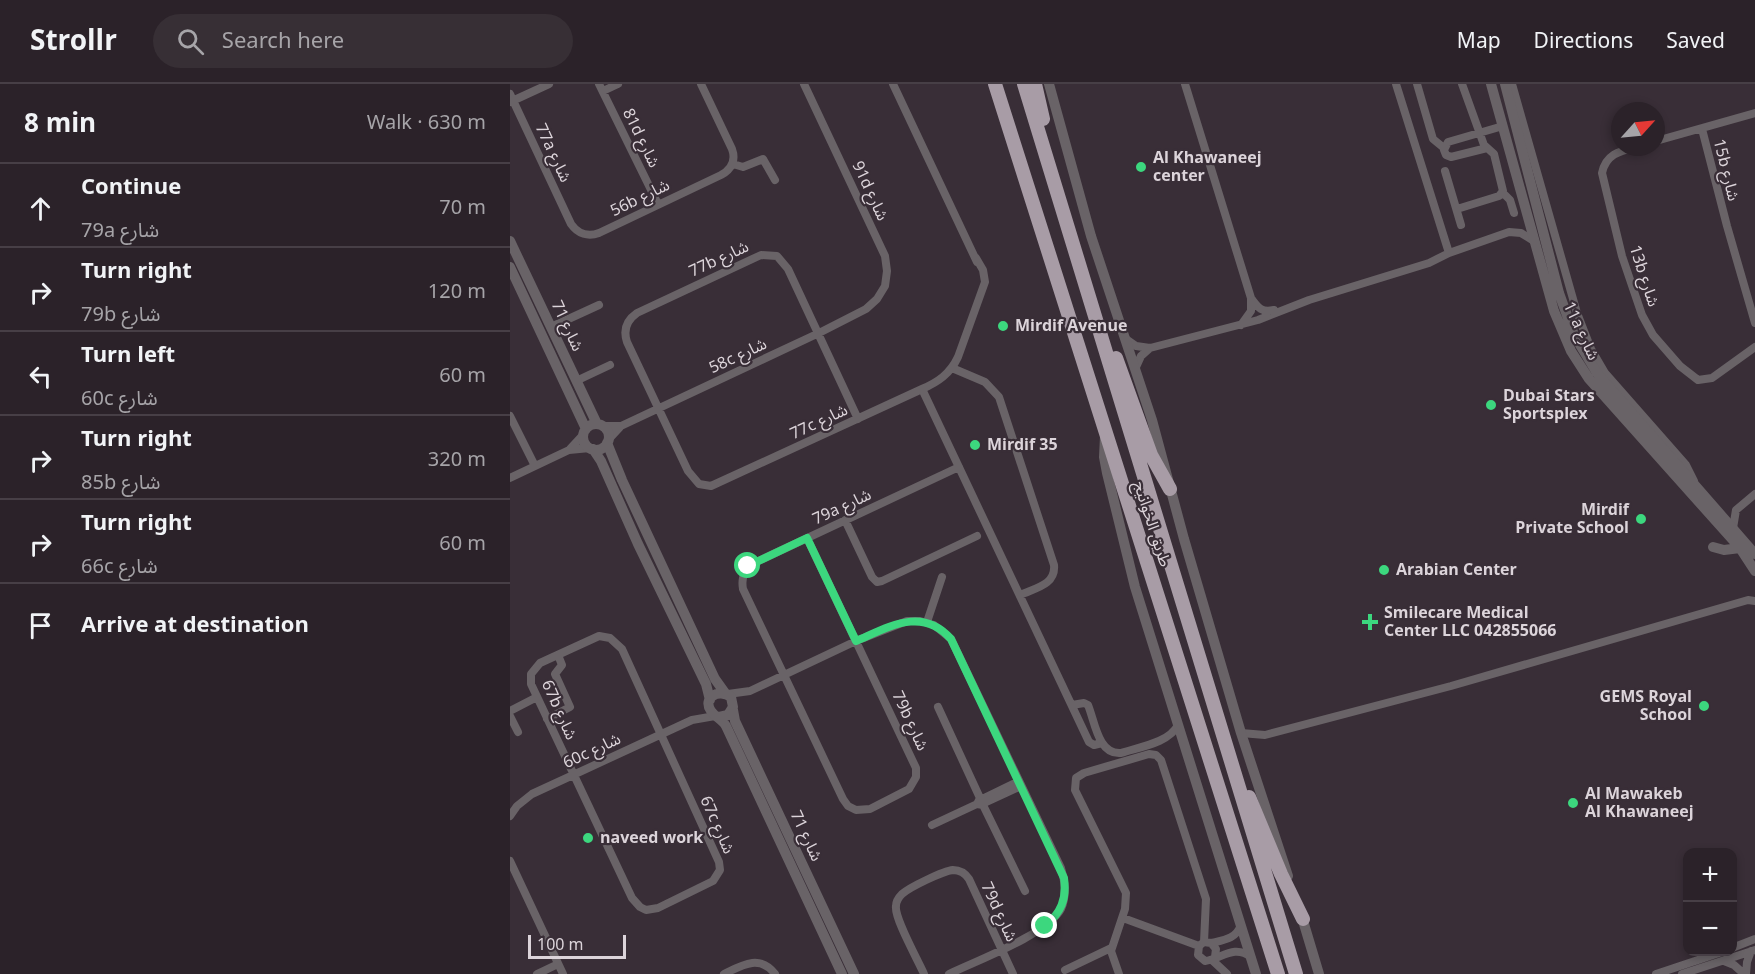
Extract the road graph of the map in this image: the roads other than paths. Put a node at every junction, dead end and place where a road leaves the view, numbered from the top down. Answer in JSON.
{"nodes":[{"id":1,"x":549,"y":84,"type":"edge"},
{"id":2,"x":618,"y":84,"type":"edge"},
{"id":3,"x":701,"y":84,"type":"edge"},
{"id":4,"x":804,"y":84,"type":"edge"},
{"id":5,"x":893,"y":84,"type":"edge"},
{"id":6,"x":987,"y":84,"type":"edge"},
{"id":7,"x":995,"y":84,"type":"edge"},
{"id":8,"x":1024,"y":84,"type":"edge"},
{"id":9,"x":1035,"y":84,"type":"edge"},
{"id":10,"x":1049,"y":84,"type":"edge"},
{"id":11,"x":1185,"y":84,"type":"edge"},
{"id":12,"x":1396,"y":84,"type":"edge"},
{"id":13,"x":1417,"y":84,"type":"edge"},
{"id":14,"x":1462,"y":84,"type":"edge"},
{"id":15,"x":1491,"y":84,"type":"edge"},
{"id":16,"x":1496,"y":84,"type":"edge"},
{"id":17,"x":1509,"y":87,"type":"edge"},
{"id":18,"x":601,"y":88,"type":"edge"},
{"id":19,"x":511,"y":99,"type":"edge"},
{"id":20,"x":1755,"y":113,"type":"edge"},
{"id":21,"x":1503,"y":126,"type":"junction"},
{"id":22,"x":1702,"y":129,"type":"junction"},
{"id":23,"x":1479,"y":133,"type":"junction"},
{"id":24,"x":1665,"y":139,"type":"edge"},
{"id":25,"x":1444,"y":148,"type":"junction"},
{"id":26,"x":1487,"y":148,"type":"junction"},
{"id":27,"x":1016,"y":154,"type":"junction"},
{"id":28,"x":1613,"y":156,"type":"edge"},
{"id":29,"x":733,"y":164,"type":"junction"},
{"id":30,"x":1445,"y":171,"type":"dead end"},
{"id":31,"x":775,"y":180,"type":"dead end"},
{"id":32,"x":1056,"y":188,"type":"junction"},
{"id":33,"x":1533,"y":190,"type":"junction"},
{"id":34,"x":1503,"y":193,"type":"junction"},
{"id":35,"x":658,"y":204,"type":"junction"},
{"id":36,"x":1457,"y":210,"type":"junction"},
{"id":37,"x":1526,"y":210,"type":"junction"},
{"id":38,"x":1514,"y":213,"type":"dead end"},
{"id":39,"x":572,"y":224,"type":"joint"},
{"id":40,"x":1461,"y":225,"type":"dead end"},
{"id":41,"x":510,"y":241,"type":"edge"},
{"id":42,"x":1535,"y":242,"type":"junction"},
{"id":43,"x":1449,"y":253,"type":"junction"},
{"id":44,"x":1549,"y":253,"type":"junction"},
{"id":45,"x":510,"y":267,"type":"edge"},
{"id":46,"x":1251,"y":298,"type":"junction"},
{"id":47,"x":599,"y":305,"type":"dead end"},
{"id":48,"x":866,"y":309,"type":"joint"},
{"id":49,"x":1283,"y":310,"type":"junction"},
{"id":50,"x":1755,"y":322,"type":"edge"},
{"id":51,"x":1241,"y":325,"type":"junction"},
{"id":52,"x":551,"y":327,"type":"junction"},
{"id":53,"x":819,"y":333,"type":"junction"},
{"id":54,"x":1102,"y":337,"type":"junction"},
{"id":55,"x":1124,"y":338,"type":"junction"},
{"id":56,"x":1755,"y":347,"type":"edge"},
{"id":57,"x":1150,"y":348,"type":"junction"},
{"id":58,"x":610,"y":365,"type":"dead end"},
{"id":59,"x":1136,"y":367,"type":"junction"},
{"id":60,"x":952,"y":368,"type":"junction"},
{"id":61,"x":576,"y":381,"type":"junction"},
{"id":62,"x":922,"y":389,"type":"junction"},
{"id":63,"x":658,"y":408,"type":"junction"},
{"id":64,"x":510,"y":416,"type":"edge"},
{"id":65,"x":858,"y":419,"type":"junction"},
{"id":66,"x":600,"y":425,"type":"junction"},
{"id":67,"x":621,"y":426,"type":"junction"},
{"id":68,"x":585,"y":432,"type":"junction"},
{"id":69,"x":1106,"y":432,"type":"junction"},
{"id":70,"x":608,"y":442,"type":"junction"},
{"id":71,"x":592,"y":449,"type":"junction"},
{"id":72,"x":569,"y":450,"type":"junction"},
{"id":73,"x":535,"y":466,"type":"junction"},
{"id":74,"x":959,"y":467,"type":"junction"},
{"id":75,"x":510,"y":478,"type":"edge"},
{"id":76,"x":1695,"y":485,"type":"junction"},
{"id":77,"x":1170,"y":489,"type":"junction"},
{"id":78,"x":1755,"y":494,"type":"edge"},
{"id":79,"x":1737,"y":510,"type":"junction"},
{"id":80,"x":1718,"y":511,"type":"junction"},
{"id":81,"x":845,"y":520,"type":"junction"},
{"id":82,"x":1733,"y":528,"type":"junction"},
{"id":83,"x":977,"y":536,"type":"dead end"},
{"id":84,"x":807,"y":538,"type":"junction"},
{"id":85,"x":1713,"y":547,"type":"dead end"},
{"id":86,"x":1750,"y":550,"type":"edge"},
{"id":87,"x":1755,"y":571,"type":"edge"},
{"id":88,"x":942,"y":577,"type":"dead end"},
{"id":89,"x":1755,"y":593,"type":"edge"},
{"id":90,"x":1020,"y":595,"type":"junction"},
{"id":91,"x":1751,"y":601,"type":"edge"},
{"id":92,"x":927,"y":622,"type":"junction"},
{"id":93,"x":856,"y":641,"type":"junction"},
{"id":94,"x":558,"y":655,"type":"junction"},
{"id":95,"x":783,"y":676,"type":"junction"},
{"id":96,"x":750,"y":691,"type":"junction"},
{"id":97,"x":726,"y":694,"type":"junction"},
{"id":98,"x":537,"y":697,"type":"junction"},
{"id":99,"x":709,"y":702,"type":"junction"},
{"id":100,"x":1072,"y":705,"type":"junction"},
{"id":101,"x":938,"y":707,"type":"dead end"},
{"id":102,"x":733,"y":709,"type":"junction"},
{"id":103,"x":510,"y":714,"type":"edge"},
{"id":104,"x":717,"y":716,"type":"junction"},
{"id":105,"x":547,"y":719,"type":"junction"},
{"id":106,"x":692,"y":720,"type":"junction"},
{"id":107,"x":1178,"y":725,"type":"junction"},
{"id":108,"x":518,"y":732,"type":"dead end"},
{"id":109,"x":1241,"y":733,"type":"junction"},
{"id":110,"x":661,"y":734,"type":"junction"},
{"id":111,"x":1264,"y":735,"type":"junction"},
{"id":112,"x":1101,"y":742,"type":"junction"},
{"id":113,"x":1246,"y":749,"type":"junction"},
{"id":114,"x":573,"y":774,"type":"junction"},
{"id":115,"x":1020,"y":784,"type":"junction"},
{"id":116,"x":1239,"y":787,"type":"junction"},
{"id":117,"x":981,"y":802,"type":"junction"},
{"id":118,"x":510,"y":816,"type":"edge"},
{"id":119,"x":932,"y":825,"type":"dead end"},
{"id":120,"x":510,"y":861,"type":"edge"},
{"id":121,"x":1025,"y":891,"type":"dead end"},
{"id":122,"x":1123,"y":918,"type":"junction"},
{"id":123,"x":1303,"y":919,"type":"junction"},
{"id":124,"x":1241,"y":924,"type":"junction"},
{"id":125,"x":1755,"y":939,"type":"edge"},
{"id":126,"x":1207,"y":945,"type":"junction"},
{"id":127,"x":1737,"y":946,"type":"edge"},
{"id":128,"x":1111,"y":948,"type":"junction"},
{"id":129,"x":1002,"y":949,"type":"junction"},
{"id":130,"x":1753,"y":950,"type":"edge"},
{"id":131,"x":1708,"y":956,"type":"edge"},
{"id":132,"x":1251,"y":957,"type":"junction"},
{"id":133,"x":1213,"y":958,"type":"junction"},
{"id":134,"x":1722,"y":961,"type":"junction"},
{"id":135,"x":558,"y":964,"type":"junction"},
{"id":136,"x":1065,"y":970,"type":"dead end"},
{"id":137,"x":537,"y":974,"type":"edge"},
{"id":138,"x":563,"y":974,"type":"edge"},
{"id":139,"x":724,"y":974,"type":"edge"},
{"id":140,"x":775,"y":974,"type":"edge"},
{"id":141,"x":842,"y":974,"type":"edge"},
{"id":142,"x":855,"y":974,"type":"edge"},
{"id":143,"x":924,"y":974,"type":"edge"},
{"id":144,"x":949,"y":974,"type":"edge"},
{"id":145,"x":1013,"y":974,"type":"edge"},
{"id":146,"x":1119,"y":974,"type":"edge"},
{"id":147,"x":1227,"y":974,"type":"edge"},
{"id":148,"x":1256,"y":974,"type":"edge"},
{"id":149,"x":1278,"y":974,"type":"edge"},
{"id":150,"x":1296,"y":974,"type":"edge"},
{"id":151,"x":1319,"y":974,"type":"edge"},
{"id":152,"x":1656,"y":974,"type":"edge"},
{"id":153,"x":1682,"y":974,"type":"edge"},
{"id":154,"x":1745,"y":974,"type":"edge"}],
"edges":[{"from":1,"to":19,"type":"street"},
{"from":2,"to":18,"type":"street"},
{"from":3,"to":29,"type":"street"},
{"from":4,"to":48,"type":"street","name":"91d شارع"},
{"from":5,"to":60,"type":"street","name":"77c شارع"},
{"from":6,"to":27,"type":"highway"},
{"from":7,"to":27,"type":"highway","name":"طريق الخوانيج"},
{"from":8,"to":32,"type":"highway","name":"طريق الخوانيج"},
{"from":9,"to":32,"type":"highway"},
{"from":10,"to":55,"type":"street"},
{"from":11,"to":46,"type":"street"},
{"from":12,"to":43,"type":"street"},
{"from":13,"to":25,"type":"street"},
{"from":14,"to":23,"type":"street"},
{"from":15,"to":21,"type":"street","name":"11a شارع"},
{"from":16,"to":33,"type":"street"},
{"from":17,"to":33,"type":"street","name":"11a شارع"},
{"from":17,"to":76,"type":"street","name":"11a شارع"},
{"from":18,"to":35,"type":"street","name":"81d شارع"},
{"from":19,"to":39,"type":"street","name":"77a شارع"},
{"from":20,"to":22,"type":"street"},
{"from":21,"to":23,"type":"street"},
{"from":21,"to":37,"type":"street","name":"11a شارع"},
{"from":22,"to":24,"type":"street"},
{"from":22,"to":50,"type":"street","name":"15b شارع"},
{"from":23,"to":25,"type":"street"},
{"from":23,"to":26,"type":"street"},
{"from":25,"to":26,"type":"street"},
{"from":26,"to":34,"type":"street"},
{"from":27,"to":69,"type":"highway","name":"طريق الخوانيج"},
{"from":28,"to":56,"type":"street","name":"13b شارع"},
{"from":29,"to":31,"type":"street"},
{"from":29,"to":35,"type":"street","name":"56b شارع"},
{"from":30,"to":36,"type":"street"},
{"from":32,"to":54,"type":"highway","name":"طريق الخوانيج"},
{"from":33,"to":44,"type":"street","name":"11a شارع"},
{"from":34,"to":36,"type":"street"},
{"from":34,"to":38,"type":"street"},
{"from":35,"to":39,"type":"street","name":"56b شارع"},
{"from":36,"to":40,"type":"street"},
{"from":37,"to":42,"type":"street","name":"11a شارع"},
{"from":37,"to":44,"type":"street"},
{"from":41,"to":52,"type":"street","name":"شارع 71"},
{"from":42,"to":43,"type":"street"},
{"from":42,"to":86,"type":"street","name":"11a شارع"},
{"from":43,"to":49,"type":"street"},
{"from":44,"to":76,"type":"street","name":"11a شارع"},
{"from":45,"to":68,"type":"street","name":"شارع 71"},
{"from":46,"to":49,"type":"street"},
{"from":46,"to":51,"type":"street"},
{"from":47,"to":52,"type":"street"},
{"from":48,"to":53,"type":"street","name":"58c شارع"},
{"from":49,"to":51,"type":"street"},
{"from":51,"to":57,"type":"street"},
{"from":52,"to":61,"type":"street","name":"شارع 71"},
{"from":53,"to":63,"type":"street","name":"58c شارع"},
{"from":53,"to":63,"type":"street","name":"77b شارع"},
{"from":53,"to":65,"type":"street","name":"77b شارع"},
{"from":54,"to":77,"type":"highway"},
{"from":54,"to":116,"type":"highway","name":"طريق الخوانيج"},
{"from":55,"to":57,"type":"street"},
{"from":55,"to":59,"type":"street"},
{"from":57,"to":59,"type":"street"},
{"from":58,"to":61,"type":"street"},
{"from":59,"to":77,"type":"street"},
{"from":60,"to":62,"type":"street","name":"77c شارع"},
{"from":60,"to":90,"type":"street"},
{"from":61,"to":66,"type":"street","name":"شارع 71"},
{"from":62,"to":65,"type":"street","name":"77c شارع"},
{"from":62,"to":74,"type":"street"},
{"from":63,"to":65,"type":"street","name":"77c شارع"},
{"from":63,"to":67,"type":"street","name":"58c شارع"},
{"from":64,"to":73,"type":"street"},
{"from":66,"to":67,"type":"street","name":"58c شارع"},
{"from":66,"to":68,"type":"street"},
{"from":66,"to":70,"type":"street"},
{"from":67,"to":70,"type":"street","name":"58c شارع"},
{"from":68,"to":71,"type":"street"},
{"from":68,"to":72,"type":"street"},
{"from":69,"to":107,"type":"street"},
{"from":69,"to":149,"type":"highway","name":"طريق الخوانيج"},
{"from":70,"to":71,"type":"street"},
{"from":70,"to":97,"type":"street"},
{"from":71,"to":72,"type":"street"},
{"from":71,"to":99,"type":"street"},
{"from":72,"to":73,"type":"street"},
{"from":73,"to":75,"type":"street"},
{"from":74,"to":81,"type":"street","name":"79a شارع"},
{"from":74,"to":90,"type":"street"},
{"from":76,"to":80,"type":"street","name":"11a شارع"},
{"from":77,"to":109,"type":"street"},
{"from":78,"to":79,"type":"street"},
{"from":79,"to":80,"type":"street"},
{"from":79,"to":82,"type":"street"},
{"from":80,"to":82,"type":"street","name":"11a شارع"},
{"from":81,"to":83,"type":"street"},
{"from":81,"to":84,"type":"street","name":"79a شارع"},
{"from":82,"to":86,"type":"street","name":"11a شارع"},
{"from":84,"to":93,"type":"street","name":"79b شارع"},
{"from":84,"to":95,"type":"street","name":"79a شارع"},
{"from":85,"to":86,"type":"street"},
{"from":86,"to":87,"type":"street","name":"11a شارع"},
{"from":88,"to":92,"type":"street"},
{"from":89,"to":91,"type":"street"},
{"from":90,"to":100,"type":"street"},
{"from":91,"to":111,"type":"street"},
{"from":92,"to":93,"type":"street"},
{"from":92,"to":115,"type":"street"},
{"from":93,"to":95,"type":"street"},
{"from":93,"to":95,"type":"street","name":"79b شارع"},
{"from":94,"to":98,"type":"street","name":"67b شارع"},
{"from":94,"to":105,"type":"street"},
{"from":94,"to":110,"type":"street","name":"67b شارع"},
{"from":95,"to":96,"type":"street"},
{"from":96,"to":97,"type":"street"},
{"from":96,"to":102,"type":"street"},
{"from":97,"to":99,"type":"street"},
{"from":97,"to":102,"type":"street"},
{"from":98,"to":103,"type":"street"},
{"from":98,"to":105,"type":"street","name":"67b شارع"},
{"from":99,"to":104,"type":"street"},
{"from":99,"to":106,"type":"street","name":"60c شارع"},
{"from":100,"to":112,"type":"street"},
{"from":100,"to":112,"type":"street"},
{"from":101,"to":117,"type":"street"},
{"from":102,"to":104,"type":"street"},
{"from":102,"to":142,"type":"street","name":"شارع 71"},
{"from":103,"to":108,"type":"street"},
{"from":104,"to":106,"type":"street","name":"60c شارع"},
{"from":104,"to":141,"type":"street","name":"شارع 71"},
{"from":105,"to":114,"type":"street","name":"67b شارع"},
{"from":106,"to":110,"type":"street","name":"60c شارع"},
{"from":107,"to":112,"type":"street"},
{"from":107,"to":124,"type":"street"},
{"from":109,"to":111,"type":"street"},
{"from":109,"to":113,"type":"street"},
{"from":110,"to":114,"type":"street","name":"60c شارع"},
{"from":110,"to":114,"type":"street","name":"67c شارع"},
{"from":111,"to":113,"type":"street"},
{"from":113,"to":123,"type":"street"},
{"from":114,"to":118,"type":"street","name":"60c شارع"},
{"from":115,"to":117,"type":"street"},
{"from":115,"to":129,"type":"street"},
{"from":116,"to":123,"type":"highway"},
{"from":116,"to":150,"type":"highway","name":"طريق الخوانيج"},
{"from":117,"to":119,"type":"street"},
{"from":117,"to":121,"type":"street"},
{"from":120,"to":135,"type":"street"},
{"from":122,"to":126,"type":"street"},
{"from":122,"to":126,"type":"street"},
{"from":122,"to":128,"type":"street"},
{"from":123,"to":151,"type":"street"},
{"from":124,"to":126,"type":"street"},
{"from":124,"to":132,"type":"street"},
{"from":125,"to":127,"type":"street"},
{"from":126,"to":133,"type":"street"},
{"from":126,"to":133,"type":"street"},
{"from":128,"to":136,"type":"street"},
{"from":128,"to":146,"type":"street"},
{"from":129,"to":143,"type":"street","name":"79d شارع"},
{"from":129,"to":144,"type":"street"},
{"from":129,"to":145,"type":"street","name":"79d شارع"},
{"from":130,"to":134,"type":"street"},
{"from":130,"to":154,"type":"street"},
{"from":131,"to":152,"type":"street"},
{"from":132,"to":133,"type":"street"},
{"from":132,"to":148,"type":"street"},
{"from":133,"to":147,"type":"street"},
{"from":134,"to":153,"type":"street"},
{"from":134,"to":154,"type":"street"},
{"from":135,"to":137,"type":"street"},
{"from":135,"to":138,"type":"street"},
{"from":139,"to":140,"type":"street"}]}
